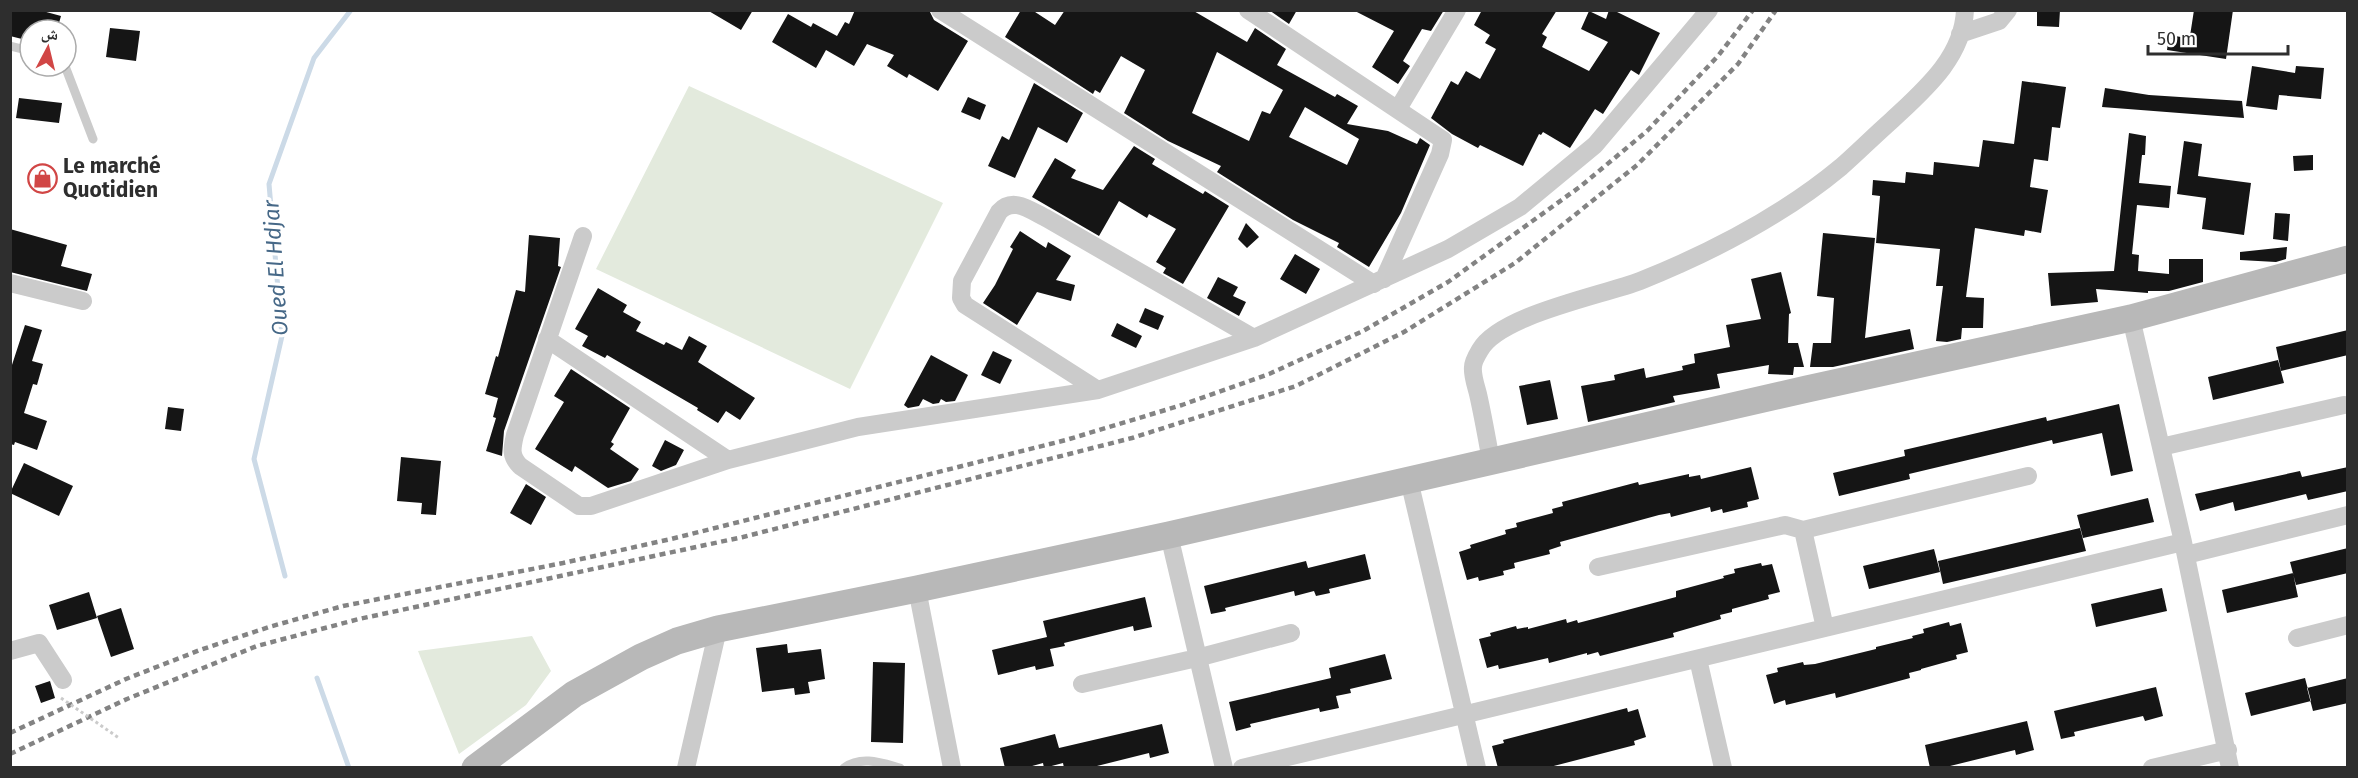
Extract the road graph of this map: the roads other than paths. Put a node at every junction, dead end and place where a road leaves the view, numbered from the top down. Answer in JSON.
{"nodes":[{"id":1,"x":940,"y":10,"type":"edge"},
{"id":2,"x":1248,"y":10,"type":"edge"},
{"id":3,"x":1457,"y":10,"type":"edge"},
{"id":4,"x":1709,"y":10,"type":"edge"},
{"id":5,"x":1965,"y":10,"type":"edge"},
{"id":6,"x":2008,"y":10,"type":"edge"},
{"id":7,"x":1960,"y":34,"type":"junction"},
{"id":8,"x":69,"y":78,"type":"edge"},
{"id":9,"x":1398,"y":109,"type":"junction"},
{"id":10,"x":93,"y":140,"type":"dead end"},
{"id":11,"x":583,"y":236,"type":"dead end"},
{"id":12,"x":2348,"y":259,"type":"edge"},
{"id":13,"x":1379,"y":282,"type":"junction"},
{"id":14,"x":10,"y":283,"type":"edge"},
{"id":15,"x":83,"y":301,"type":"dead end"},
{"id":16,"x":2131,"y":318,"type":"junction"},
{"id":17,"x":1254,"y":338,"type":"junction"},
{"id":18,"x":547,"y":339,"type":"junction"},
{"id":19,"x":1098,"y":390,"type":"junction"},
{"id":20,"x":2344,"y":405,"type":"dead end"},
{"id":21,"x":2161,"y":447,"type":"junction"},
{"id":22,"x":728,"y":460,"type":"junction"},
{"id":23,"x":1491,"y":461,"type":"junction"},
{"id":24,"x":2028,"y":476,"type":"dead end"},
{"id":25,"x":1409,"y":480,"type":"junction"},
{"id":26,"x":2348,"y":515,"type":"edge"},
{"id":27,"x":1803,"y":530,"type":"junction"},
{"id":28,"x":1169,"y":535,"type":"junction"},
{"id":29,"x":2185,"y":549,"type":"junction"},
{"id":30,"x":1598,"y":567,"type":"dead end"},
{"id":31,"x":917,"y":589,"type":"junction"},
{"id":32,"x":2348,"y":625,"type":"edge"},
{"id":33,"x":1825,"y":628,"type":"junction"},
{"id":34,"x":718,"y":629,"type":"junction"},
{"id":35,"x":1291,"y":633,"type":"dead end"},
{"id":36,"x":2297,"y":638,"type":"dead end"},
{"id":37,"x":10,"y":651,"type":"edge"},
{"id":38,"x":1197,"y":658,"type":"junction"},
{"id":39,"x":1698,"y":659,"type":"junction"},
{"id":40,"x":1082,"y":684,"type":"dead end"},
{"id":41,"x":62,"y":689,"type":"road end"},
{"id":42,"x":1465,"y":715,"type":"junction"},
{"id":43,"x":2229,"y":759,"type":"edge"},
{"id":44,"x":475,"y":768,"type":"edge"},
{"id":45,"x":686,"y":768,"type":"edge"},
{"id":46,"x":844,"y":768,"type":"edge"},
{"id":47,"x":900,"y":768,"type":"edge"},
{"id":48,"x":952,"y":768,"type":"edge"},
{"id":49,"x":1224,"y":768,"type":"edge"},
{"id":50,"x":1242,"y":768,"type":"edge"},
{"id":51,"x":1477,"y":768,"type":"edge"},
{"id":52,"x":1723,"y":768,"type":"edge"},
{"id":53,"x":2152,"y":768,"type":"edge"}],
"edges":[{"from":1,"to":13,"type":"street"},
{"from":2,"to":9,"type":"street"},
{"from":3,"to":9,"type":"street"},
{"from":4,"to":13,"type":"street"},
{"from":5,"to":7,"type":"street"},
{"from":6,"to":7,"type":"street"},
{"from":7,"to":23,"type":"street"},
{"from":8,"to":10,"type":"lane"},
{"from":9,"to":13,"type":"street"},
{"from":11,"to":18,"type":"street"},
{"from":12,"to":16,"type":"main road"},
{"from":13,"to":17,"type":"street"},
{"from":14,"to":15,"type":"street"},
{"from":16,"to":21,"type":"street"},
{"from":16,"to":23,"type":"main road"},
{"from":17,"to":19,"type":"street"},
{"from":17,"to":19,"type":"street"},
{"from":18,"to":22,"type":"street"},
{"from":18,"to":22,"type":"street"},
{"from":19,"to":22,"type":"street"},
{"from":20,"to":21,"type":"street"},
{"from":21,"to":29,"type":"street"},
{"from":23,"to":25,"type":"main road"},
{"from":24,"to":27,"type":"street"},
{"from":25,"to":28,"type":"main road"},
{"from":25,"to":42,"type":"street"},
{"from":26,"to":29,"type":"street"},
{"from":27,"to":30,"type":"street"},
{"from":27,"to":33,"type":"street"},
{"from":28,"to":31,"type":"main road"},
{"from":28,"to":38,"type":"street"},
{"from":29,"to":33,"type":"street"},
{"from":29,"to":43,"type":"street"},
{"from":31,"to":34,"type":"main road"},
{"from":31,"to":48,"type":"street"},
{"from":32,"to":36,"type":"street"},
{"from":33,"to":39,"type":"street"},
{"from":34,"to":44,"type":"main road"},
{"from":34,"to":45,"type":"street"},
{"from":35,"to":38,"type":"street"},
{"from":37,"to":41,"type":"street"},
{"from":38,"to":40,"type":"street"},
{"from":38,"to":49,"type":"street"},
{"from":39,"to":42,"type":"street"},
{"from":39,"to":52,"type":"street"},
{"from":42,"to":50,"type":"street"},
{"from":42,"to":51,"type":"street"},
{"from":43,"to":53,"type":"street"},
{"from":46,"to":47,"type":"lane"}]}
